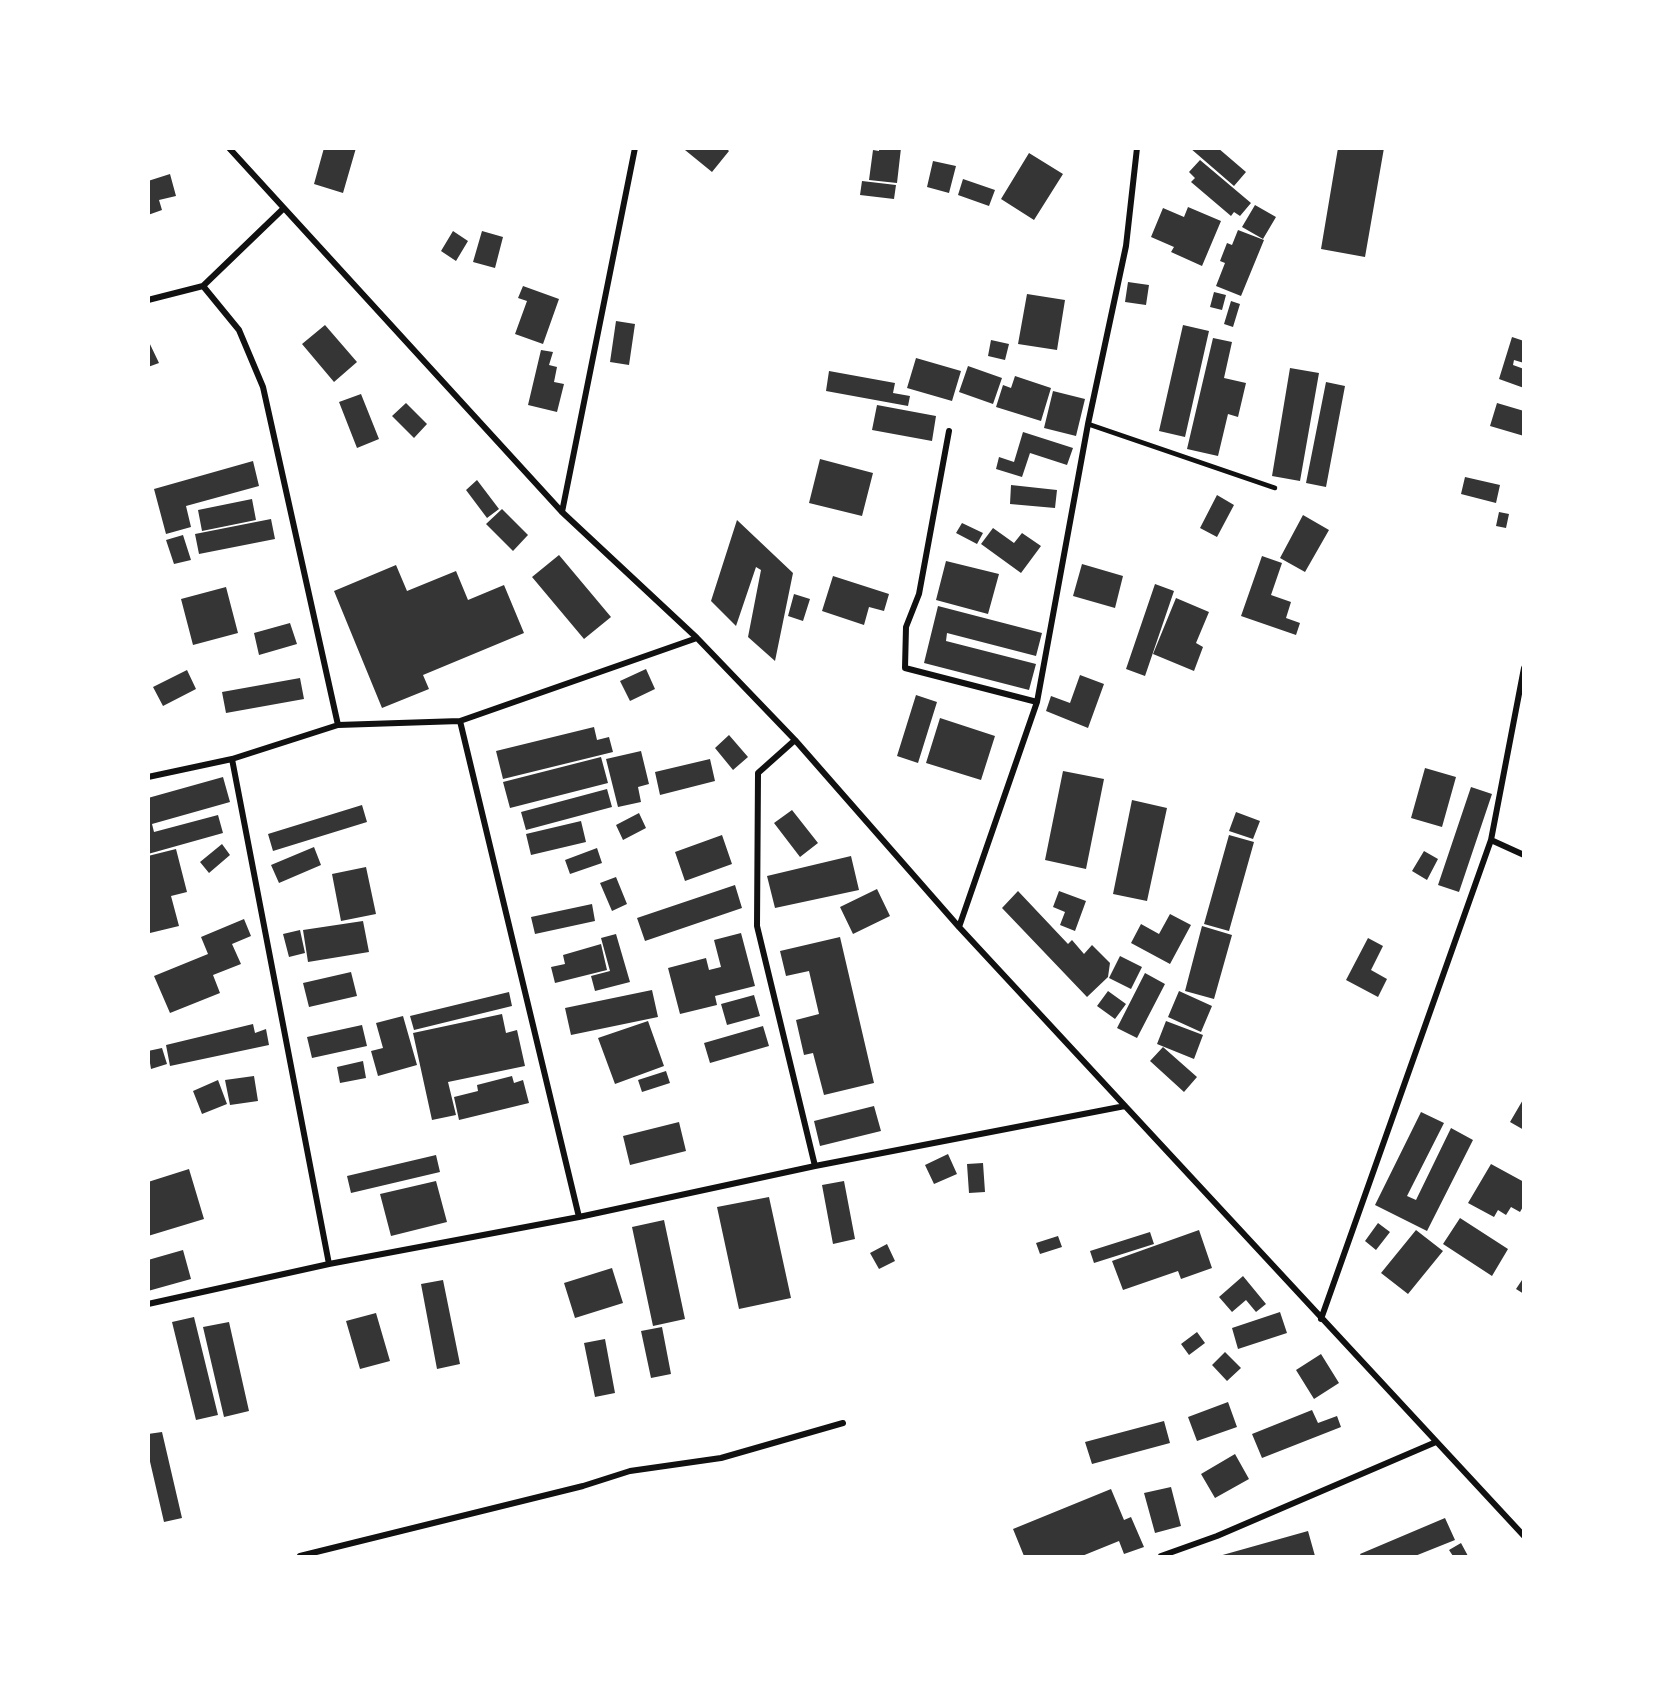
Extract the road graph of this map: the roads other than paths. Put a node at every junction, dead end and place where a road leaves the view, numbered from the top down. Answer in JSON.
{"nodes":[{"id":1,"x":229,"y":148,"type":"edge"},
{"id":2,"x":635,"y":148,"type":"edge"},
{"id":3,"x":1136,"y":149,"type":"edge"},
{"id":4,"x":284,"y":208,"type":"junction"},
{"id":5,"x":203,"y":286,"type":"junction"},
{"id":6,"x":148,"y":300,"type":"edge"},
{"id":7,"x":1088,"y":424,"type":"junction"},
{"id":8,"x":949,"y":431,"type":"dead end"},
{"id":9,"x":1275,"y":488,"type":"dead end"},
{"id":10,"x":562,"y":512,"type":"junction"},
{"id":11,"x":697,"y":638,"type":"junction"},
{"id":12,"x":1524,"y":668,"type":"edge"},
{"id":13,"x":1037,"y":702,"type":"junction"},
{"id":14,"x":460,"y":721,"type":"junction"},
{"id":15,"x":338,"y":725,"type":"junction"},
{"id":16,"x":795,"y":740,"type":"junction"},
{"id":17,"x":232,"y":759,"type":"junction"},
{"id":18,"x":148,"y":777,"type":"edge"},
{"id":19,"x":1491,"y":840,"type":"junction"},
{"id":20,"x":1524,"y":855,"type":"edge"},
{"id":21,"x":958,"y":927,"type":"junction"},
{"id":22,"x":1125,"y":1106,"type":"junction"},
{"id":23,"x":815,"y":1166,"type":"junction"},
{"id":24,"x":579,"y":1217,"type":"junction"},
{"id":25,"x":329,"y":1264,"type":"junction"},
{"id":26,"x":148,"y":1304,"type":"edge"},
{"id":27,"x":1321,"y":1319,"type":"junction"},
{"id":28,"x":843,"y":1423,"type":"dead end"},
{"id":29,"x":1436,"y":1442,"type":"junction"},
{"id":30,"x":1524,"y":1536,"type":"edge"},
{"id":31,"x":300,"y":1557,"type":"edge"},
{"id":32,"x":1161,"y":1557,"type":"edge"}],
"edges":[{"from":1,"to":4,"type":"street"},
{"from":2,"to":10,"type":"street"},
{"from":3,"to":7,"type":"street"},
{"from":4,"to":5,"type":"street"},
{"from":4,"to":10,"type":"street"},
{"from":5,"to":6,"type":"street"},
{"from":5,"to":15,"type":"street"},
{"from":7,"to":9,"type":"lane"},
{"from":7,"to":13,"type":"street"},
{"from":8,"to":13,"type":"street"},
{"from":10,"to":11,"type":"street"},
{"from":11,"to":14,"type":"street"},
{"from":11,"to":16,"type":"street"},
{"from":12,"to":19,"type":"street"},
{"from":13,"to":21,"type":"street"},
{"from":14,"to":15,"type":"street"},
{"from":14,"to":24,"type":"street"},
{"from":15,"to":17,"type":"street"},
{"from":16,"to":21,"type":"street"},
{"from":16,"to":23,"type":"street"},
{"from":17,"to":18,"type":"street"},
{"from":17,"to":25,"type":"street"},
{"from":19,"to":20,"type":"street"},
{"from":19,"to":27,"type":"street"},
{"from":21,"to":22,"type":"street"},
{"from":22,"to":23,"type":"street"},
{"from":22,"to":27,"type":"street"},
{"from":23,"to":24,"type":"street"},
{"from":24,"to":25,"type":"street"},
{"from":25,"to":26,"type":"street"},
{"from":27,"to":29,"type":"street"},
{"from":28,"to":31,"type":"street"},
{"from":29,"to":30,"type":"street"},
{"from":29,"to":32,"type":"street"}]}
